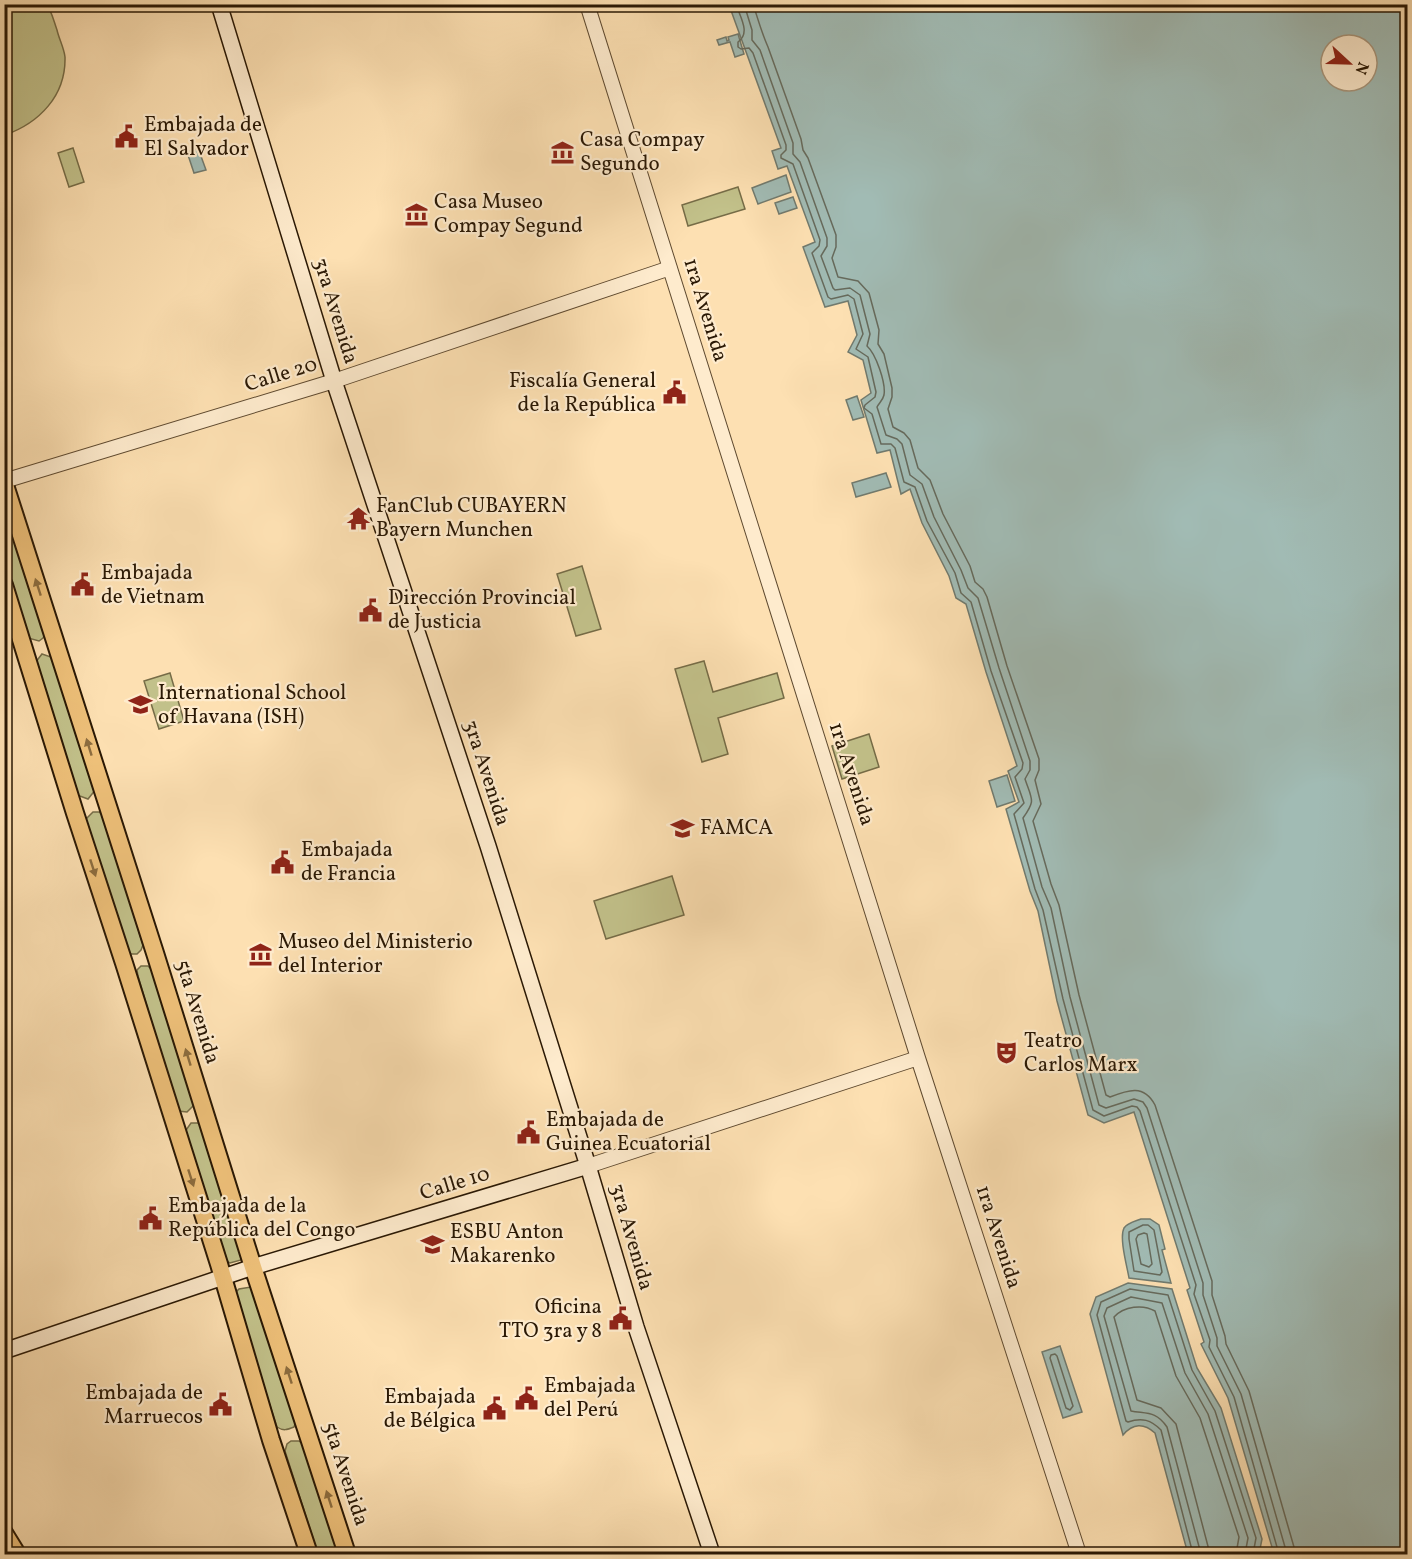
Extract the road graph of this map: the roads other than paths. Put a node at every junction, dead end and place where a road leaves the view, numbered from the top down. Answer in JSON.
{"nodes":[{"id":1,"x":219,"y":4,"type":"edge"},
{"id":2,"x":587,"y":4,"type":"edge"},
{"id":3,"x":670,"y":268,"type":"junction"},
{"id":4,"x":334,"y":381,"type":"junction"},
{"id":5,"x":4,"y":482,"type":"edge"},
{"id":6,"x":4,"y":585,"type":"edge"},
{"id":7,"x":918,"y":1058,"type":"junction"},
{"id":8,"x":588,"y":1166,"type":"junction"},
{"id":9,"x":253,"y":1267,"type":"junction"},
{"id":10,"x":222,"y":1278,"type":"junction"},
{"id":11,"x":4,"y":1351,"type":"edge"},
{"id":12,"x":4,"y":1533,"type":"edge"},
{"id":13,"x":17,"y":1554,"type":"edge"},
{"id":14,"x":309,"y":1554,"type":"edge"},
{"id":15,"x":347,"y":1554,"type":"edge"},
{"id":16,"x":712,"y":1554,"type":"edge"},
{"id":17,"x":1079,"y":1554,"type":"edge"}],
"edges":[{"from":1,"to":4,"type":"main road","name":"3ra Avenida"},
{"from":2,"to":3,"type":"street","name":"1ra Avenida"},
{"from":3,"to":4,"type":"street","name":"Calle 20"},
{"from":3,"to":7,"type":"street","name":"1ra Avenida"},
{"from":4,"to":5,"type":"street","name":"Calle 20"},
{"from":4,"to":8,"type":"main road","name":"3ra Avenida"},
{"from":9,"to":5,"type":"main road","name":"5ta Avenida","one_way":true},
{"from":6,"to":10,"type":"main road","one_way":true},
{"from":7,"to":8,"type":"street","name":"Calle 10"},
{"from":7,"to":17,"type":"street","name":"1ra Avenida"},
{"from":8,"to":9,"type":"main road","name":"Calle 10"},
{"from":8,"to":16,"type":"main road","name":"3ra Avenida"},
{"from":9,"to":10,"type":"main road","name":"Calle 10"},
{"from":15,"to":9,"type":"main road","name":"5ta Avenida","one_way":true},
{"from":10,"to":11,"type":"main road","name":"Calle 10"},
{"from":10,"to":14,"type":"main road"},
{"from":12,"to":13,"type":"main road"}]}
